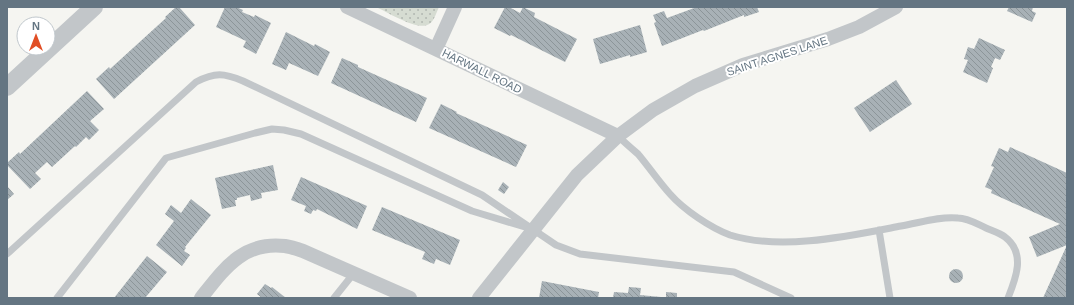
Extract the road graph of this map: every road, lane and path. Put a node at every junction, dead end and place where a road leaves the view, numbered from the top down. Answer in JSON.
{"nodes":[{"id":1,"x":94,"y":7,"type":"edge"},
{"id":2,"x":347,"y":7,"type":"edge"},
{"id":3,"x":455,"y":7,"type":"edge"},
{"id":4,"x":896,"y":7,"type":"edge"},
{"id":5,"x":436,"y":49,"type":"junction"},
{"id":6,"x":7,"y":87,"type":"edge"},
{"id":7,"x":618,"y":136,"type":"junction"},
{"id":8,"x":533,"y":229,"type":"junction"},
{"id":9,"x":879,"y":230,"type":"junction"},
{"id":10,"x":7,"y":254,"type":"edge"},
{"id":11,"x":354,"y":273,"type":"junction"},
{"id":12,"x":57,"y":298,"type":"edge"},
{"id":13,"x":201,"y":298,"type":"edge"},
{"id":14,"x":334,"y":298,"type":"edge"},
{"id":15,"x":410,"y":298,"type":"edge"},
{"id":16,"x":479,"y":298,"type":"edge"},
{"id":17,"x":791,"y":298,"type":"edge"},
{"id":18,"x":890,"y":298,"type":"edge"},
{"id":19,"x":1008,"y":298,"type":"edge"}],
"edges":[{"from":1,"to":6,"type":"street"},
{"from":2,"to":5,"type":"street","name":"HARWALL ROAD"},
{"from":3,"to":5,"type":"street"},
{"from":4,"to":7,"type":"street","name":"SAINT AGNES LANE"},
{"from":5,"to":7,"type":"street","name":"HARWALL ROAD"},
{"from":7,"to":8,"type":"street","name":"SAINT AGNES LANE"},
{"from":7,"to":9,"type":"lane"},
{"from":8,"to":10,"type":"lane"},
{"from":8,"to":12,"type":"lane"},
{"from":8,"to":16,"type":"street","name":"SAINT AGNES LANE"},
{"from":8,"to":17,"type":"lane"},
{"from":9,"to":18,"type":"lane"},
{"from":9,"to":19,"type":"lane"},
{"from":11,"to":13,"type":"street"},
{"from":11,"to":14,"type":"lane"},
{"from":11,"to":15,"type":"street"}]}
